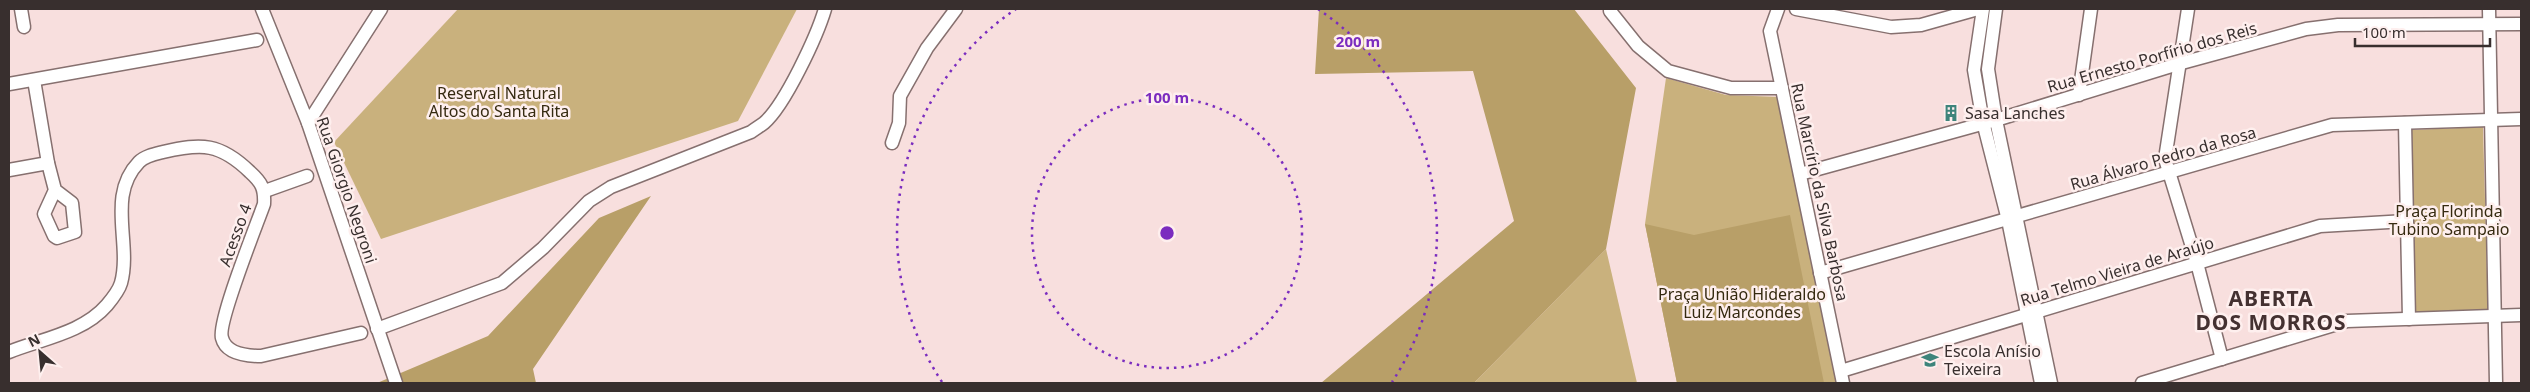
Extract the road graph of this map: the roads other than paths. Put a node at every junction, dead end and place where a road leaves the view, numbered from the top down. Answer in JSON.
{"nodes":[{"id":1,"x":21,"y":9,"type":"edge"},
{"id":2,"x":262,"y":9,"type":"edge"},
{"id":3,"x":381,"y":9,"type":"edge"},
{"id":4,"x":825,"y":9,"type":"edge"},
{"id":5,"x":956,"y":9,"type":"edge"},
{"id":6,"x":1778,"y":9,"type":"edge"},
{"id":7,"x":1796,"y":9,"type":"edge"},
{"id":8,"x":1978,"y":9,"type":"edge"},
{"id":9,"x":1983,"y":9,"type":"edge"},
{"id":10,"x":1996,"y":9,"type":"edge"},
{"id":11,"x":2091,"y":9,"type":"edge"},
{"id":12,"x":2188,"y":9,"type":"edge"},
{"id":13,"x":2488,"y":9,"type":"edge"},
{"id":14,"x":1610,"y":11,"type":"dead end"},
{"id":15,"x":2489,"y":24,"type":"junction"},
{"id":16,"x":2521,"y":24,"type":"edge"},
{"id":17,"x":24,"y":27,"type":"dead end"},
{"id":18,"x":257,"y":40,"type":"dead end"},
{"id":19,"x":2178,"y":64,"type":"junction"},
{"id":20,"x":34,"y":80,"type":"junction"},
{"id":21,"x":9,"y":84,"type":"edge"},
{"id":22,"x":1782,"y":88,"type":"junction"},
{"id":23,"x":2079,"y":95,"type":"junction"},
{"id":24,"x":2521,"y":119,"type":"edge"},
{"id":25,"x":2491,"y":120,"type":"junction"},
{"id":26,"x":1990,"y":121,"type":"junction"},
{"id":27,"x":308,"y":123,"type":"junction"},
{"id":28,"x":2405,"y":123,"type":"junction"},
{"id":29,"x":892,"y":143,"type":"dead end"},
{"id":30,"x":48,"y":163,"type":"junction"},
{"id":31,"x":9,"y":170,"type":"edge"},
{"id":32,"x":2169,"y":173,"type":"junction"},
{"id":33,"x":1800,"y":174,"type":"junction"},
{"id":34,"x":307,"y":176,"type":"dead end"},
{"id":35,"x":55,"y":190,"type":"dead end"},
{"id":36,"x":265,"y":191,"type":"junction"},
{"id":37,"x":2013,"y":219,"type":"junction"},
{"id":38,"x":2406,"y":221,"type":"junction"},
{"id":39,"x":2197,"y":264,"type":"junction"},
{"id":40,"x":1820,"y":273,"type":"junction"},
{"id":41,"x":2031,"y":314,"type":"junction"},
{"id":42,"x":2521,"y":314,"type":"edge"},
{"id":43,"x":2495,"y":315,"type":"junction"},
{"id":44,"x":2409,"y":319,"type":"junction"},
{"id":45,"x":377,"y":329,"type":"junction"},
{"id":46,"x":361,"y":333,"type":"dead end"},
{"id":47,"x":9,"y":352,"type":"edge"},
{"id":48,"x":2222,"y":359,"type":"junction"},
{"id":49,"x":1842,"y":377,"type":"edge"},
{"id":50,"x":396,"y":383,"type":"edge"},
{"id":51,"x":2041,"y":383,"type":"edge"},
{"id":52,"x":2051,"y":383,"type":"edge"},
{"id":53,"x":2142,"y":383,"type":"edge"},
{"id":54,"x":2496,"y":383,"type":"edge"}],
"edges":[{"from":1,"to":17,"type":"street"},
{"from":2,"to":27,"type":"street","name":"Rua Giorgio Negroni"},
{"from":3,"to":27,"type":"street"},
{"from":4,"to":45,"type":"street"},
{"from":5,"to":29,"type":"street"},
{"from":6,"to":22,"type":"street","name":"Rua Marcírio da Silva Barbosa"},
{"from":7,"to":8,"type":"street"},
{"from":9,"to":26,"type":"street"},
{"from":10,"to":26,"type":"street"},
{"from":11,"to":23,"type":"street"},
{"from":12,"to":19,"type":"street"},
{"from":13,"to":15,"type":"street"},
{"from":14,"to":22,"type":"street"},
{"from":15,"to":16,"type":"street","name":"Rua Ernesto Porfírio dos Reis"},
{"from":15,"to":19,"type":"street","name":"Rua Ernesto Porfírio dos Reis"},
{"from":15,"to":25,"type":"street"},
{"from":18,"to":20,"type":"street"},
{"from":19,"to":23,"type":"street","name":"Rua Ernesto Porfírio dos Reis"},
{"from":19,"to":32,"type":"street"},
{"from":20,"to":21,"type":"street"},
{"from":20,"to":30,"type":"street"},
{"from":22,"to":33,"type":"street","name":"Rua Marcírio da Silva Barbosa"},
{"from":23,"to":26,"type":"street","name":"Rua Ernesto Porfírio dos Reis"},
{"from":24,"to":25,"type":"street","name":"Rua Álvaro Pedro da Rosa"},
{"from":25,"to":28,"type":"street","name":"Rua Álvaro Pedro da Rosa"},
{"from":25,"to":43,"type":"street"},
{"from":26,"to":33,"type":"street","name":"Rua Ernesto Porfírio dos Reis"},
{"from":26,"to":37,"type":"street"},
{"from":27,"to":45,"type":"street","name":"Rua Giorgio Negroni"},
{"from":28,"to":32,"type":"street","name":"Rua Álvaro Pedro da Rosa"},
{"from":28,"to":38,"type":"street"},
{"from":30,"to":31,"type":"street"},
{"from":30,"to":35,"type":"street"},
{"from":32,"to":37,"type":"street","name":"Rua Álvaro Pedro da Rosa"},
{"from":32,"to":39,"type":"street"},
{"from":33,"to":40,"type":"street","name":"Rua Marcírio da Silva Barbosa"},
{"from":34,"to":36,"type":"street"},
{"from":36,"to":46,"type":"street","name":"Acesso 4"},
{"from":36,"to":47,"type":"street","name":"Acesso 4"},
{"from":37,"to":40,"type":"street","name":"Rua Álvaro Pedro da Rosa"},
{"from":37,"to":41,"type":"street"},
{"from":38,"to":39,"type":"street","name":"Rua Telmo Vieira de Araújo"},
{"from":38,"to":44,"type":"street"},
{"from":39,"to":41,"type":"street","name":"Rua Telmo Vieira de Araújo"},
{"from":39,"to":48,"type":"street"},
{"from":40,"to":49,"type":"street","name":"Rua Marcírio da Silva Barbosa"},
{"from":41,"to":49,"type":"street","name":"Rua Telmo Vieira de Araújo"},
{"from":41,"to":51,"type":"street"},
{"from":41,"to":52,"type":"street"},
{"from":42,"to":43,"type":"street"},
{"from":43,"to":44,"type":"street"},
{"from":43,"to":54,"type":"street"},
{"from":44,"to":48,"type":"street"},
{"from":45,"to":50,"type":"street","name":"Rua Giorgio Negroni"},
{"from":48,"to":53,"type":"street"}]}
